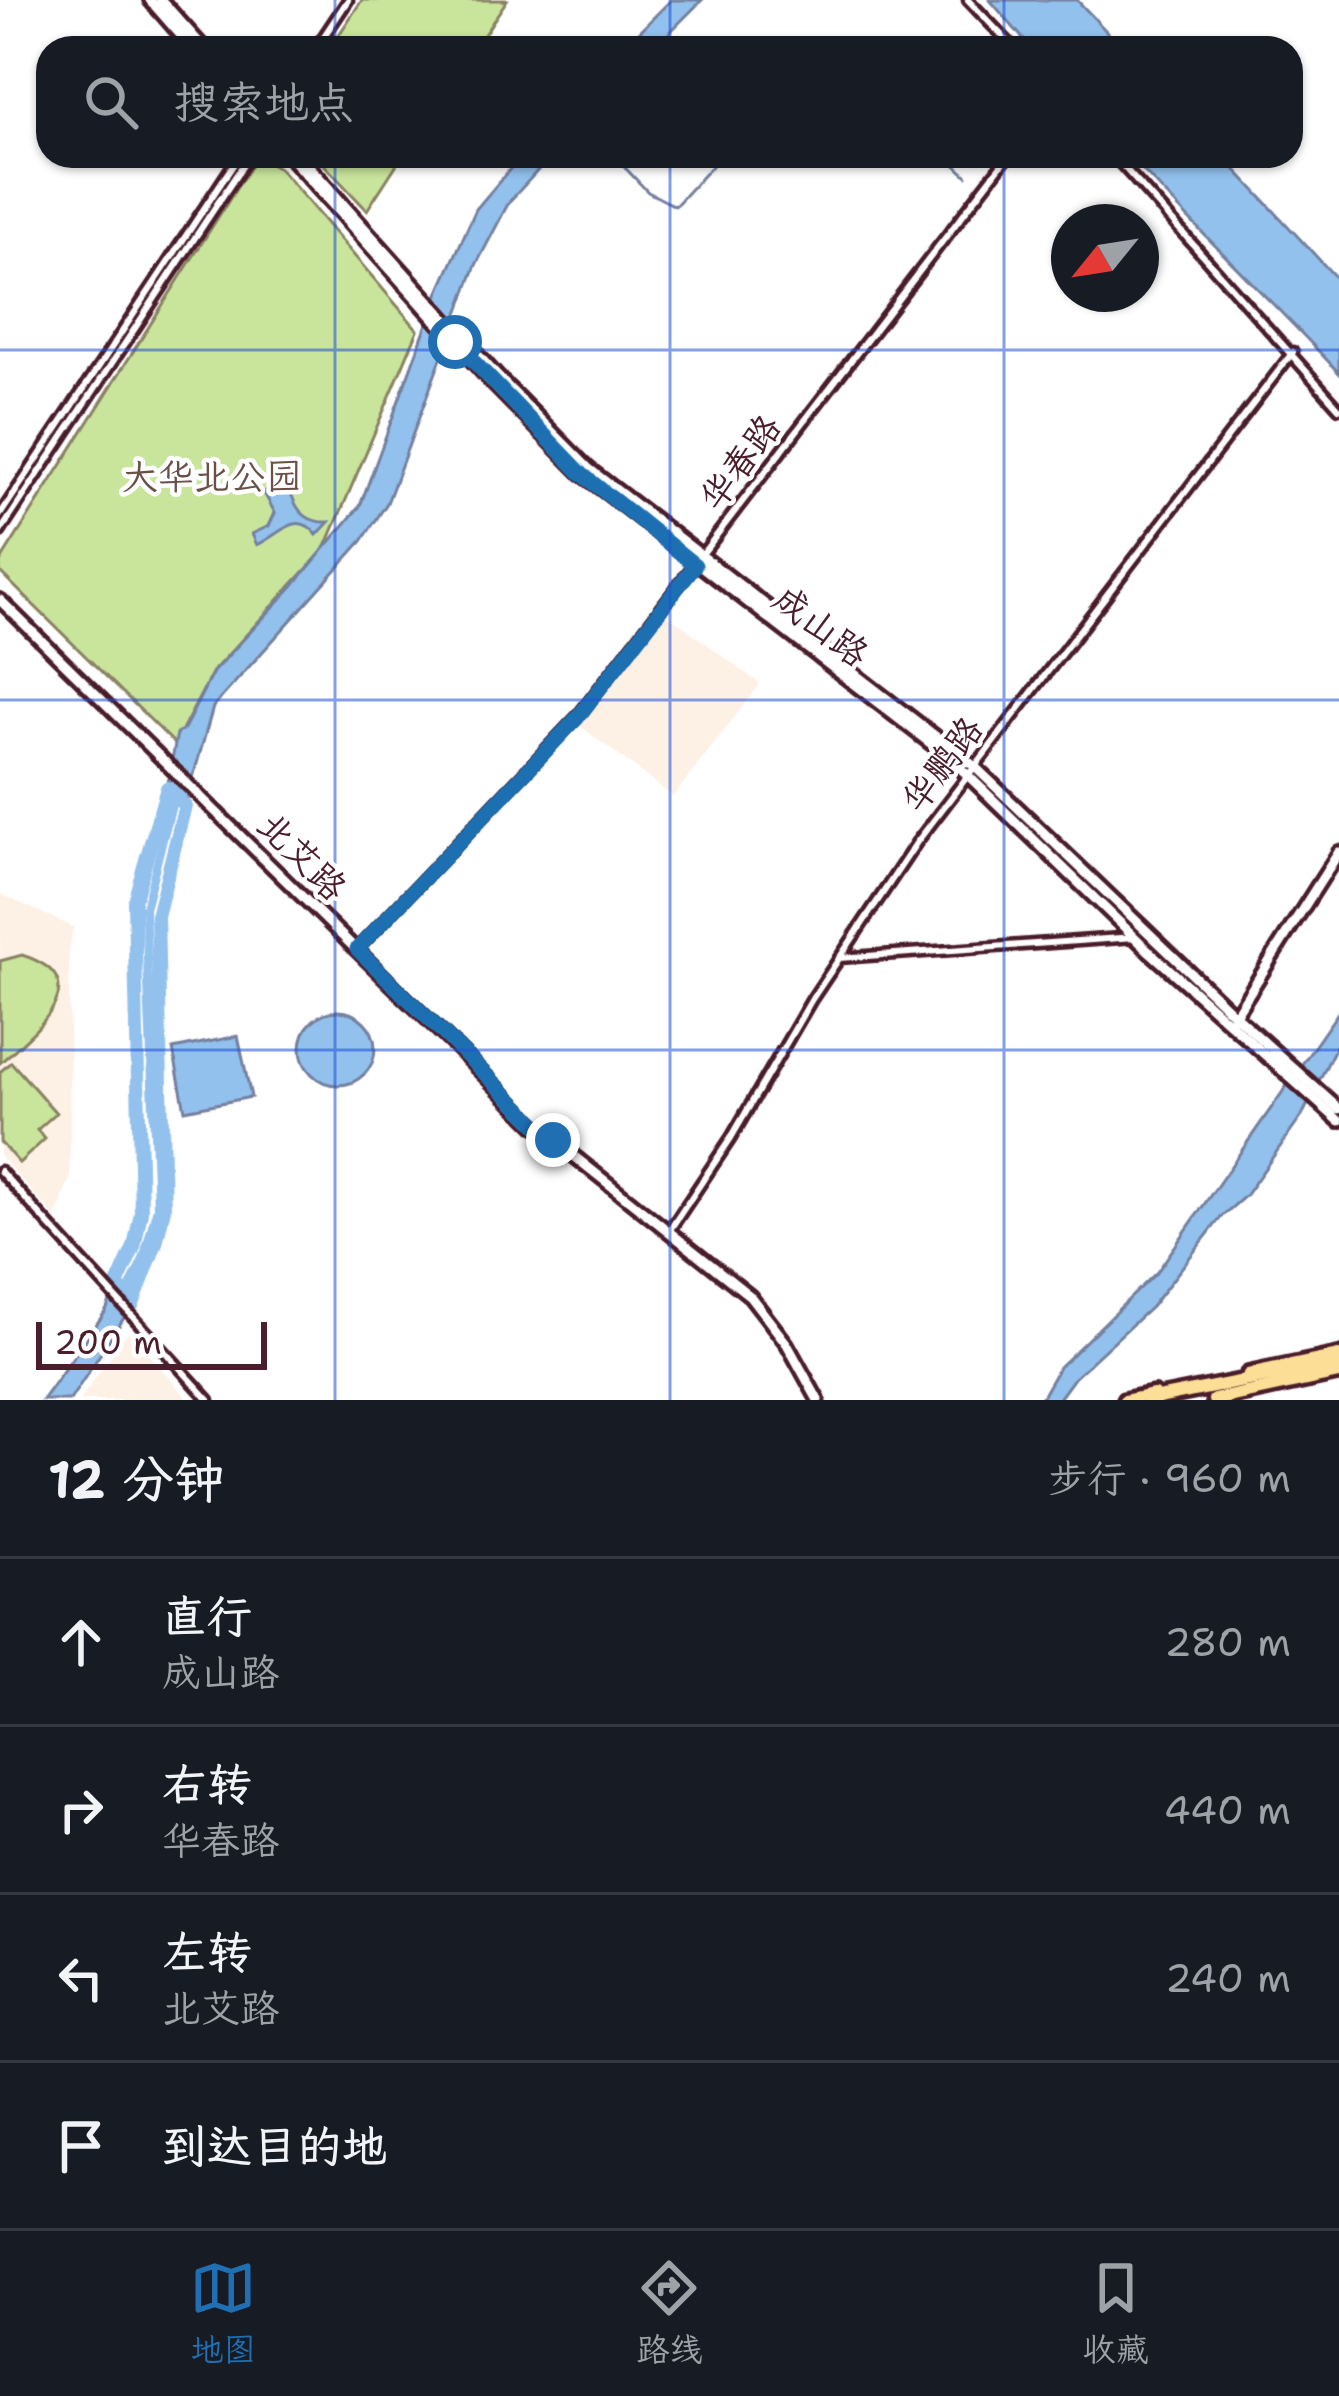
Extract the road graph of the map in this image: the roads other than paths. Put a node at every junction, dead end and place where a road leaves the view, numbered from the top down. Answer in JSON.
{"nodes":[{"id":1,"x":149,"y":0,"type":"edge"},
{"id":2,"x":161,"y":0,"type":"edge"},
{"id":3,"x":348,"y":0,"type":"edge"},
{"id":4,"x":968,"y":0,"type":"edge"},
{"id":5,"x":181,"y":36,"type":"edge"},
{"id":6,"x":193,"y":36,"type":"edge"},
{"id":7,"x":324,"y":36,"type":"edge"},
{"id":8,"x":1002,"y":36,"type":"edge"},
{"id":9,"x":231,"y":168,"type":"edge"},
{"id":10,"x":241,"y":168,"type":"edge"},
{"id":11,"x":300,"y":168,"type":"edge"},
{"id":12,"x":310,"y":168,"type":"edge"},
{"id":13,"x":999,"y":168,"type":"edge"},
{"id":14,"x":1125,"y":168,"type":"edge"},
{"id":15,"x":429,"y":307,"type":"junction"},
{"id":16,"x":1293,"y":352,"type":"junction"},
{"id":17,"x":1339,"y":408,"type":"edge"},
{"id":18,"x":0,"y":515,"type":"edge"},
{"id":19,"x":0,"y":532,"type":"edge"},
{"id":20,"x":698,"y":561,"type":"junction"},
{"id":21,"x":0,"y":600,"type":"edge"},
{"id":22,"x":971,"y":770,"type":"junction"},
{"id":23,"x":1339,"y":852,"type":"edge"},
{"id":24,"x":1135,"y":937,"type":"junction"},
{"id":25,"x":357,"y":949,"type":"junction"},
{"id":26,"x":839,"y":958,"type":"junction"},
{"id":27,"x":1233,"y":1019,"type":"junction"},
{"id":28,"x":1322,"y":1100,"type":"junction"},
{"id":29,"x":1339,"y":1108,"type":"edge"},
{"id":30,"x":1339,"y":1121,"type":"edge"},
{"id":31,"x":0,"y":1171,"type":"edge"},
{"id":32,"x":669,"y":1231,"type":"junction"},
{"id":33,"x":1339,"y":1358,"type":"edge"},
{"id":34,"x":1339,"y":1376,"type":"edge"},
{"id":35,"x":209,"y":1400,"type":"edge"},
{"id":36,"x":818,"y":1400,"type":"edge"},
{"id":37,"x":1124,"y":1400,"type":"edge"},
{"id":38,"x":1148,"y":1400,"type":"edge"},
{"id":39,"x":1214,"y":1400,"type":"edge"},
{"id":40,"x":1236,"y":1400,"type":"edge"}],
"edges":[{"from":1,"to":5,"type":"main road"},
{"from":2,"to":6,"type":"main road"},
{"from":3,"to":7,"type":"street"},
{"from":4,"to":8,"type":"street"},
{"from":9,"to":18,"type":"street"},
{"from":10,"to":19,"type":"street"},
{"from":11,"to":15,"type":"main road","name":"成山路"},
{"from":12,"to":15,"type":"main road","name":"成山路"},
{"from":13,"to":20,"type":"street","name":"华春路"},
{"from":14,"to":16,"type":"street"},
{"from":15,"to":20,"type":"main road","name":"成山路"},
{"from":16,"to":17,"type":"street"},
{"from":16,"to":22,"type":"street","name":"华鹏路"},
{"from":20,"to":22,"type":"main road","name":"成山路"},
{"from":20,"to":25,"type":"street","name":"华春路"},
{"from":21,"to":25,"type":"main road","name":"北艾路"},
{"from":22,"to":24,"type":"main road","name":"成山路"},
{"from":22,"to":26,"type":"street","name":"华鹏路"},
{"from":22,"to":27,"type":"main road","name":"成山路"},
{"from":23,"to":27,"type":"main road"},
{"from":24,"to":26,"type":"street"},
{"from":24,"to":27,"type":"main road","name":"成山路"},
{"from":25,"to":32,"type":"main road","name":"北艾路"},
{"from":26,"to":32,"type":"street","name":"华鹏路"},
{"from":27,"to":28,"type":"main road","name":"成山路"},
{"from":28,"to":29,"type":"main road","name":"成山路"},
{"from":28,"to":30,"type":"main road","name":"成山路"},
{"from":31,"to":35,"type":"street"},
{"from":32,"to":36,"type":"main road","name":"北艾路"},
{"from":33,"to":37,"type":"main road"},
{"from":33,"to":38,"type":"highway"},
{"from":34,"to":39,"type":"highway"},
{"from":34,"to":40,"type":"main road"}]}
